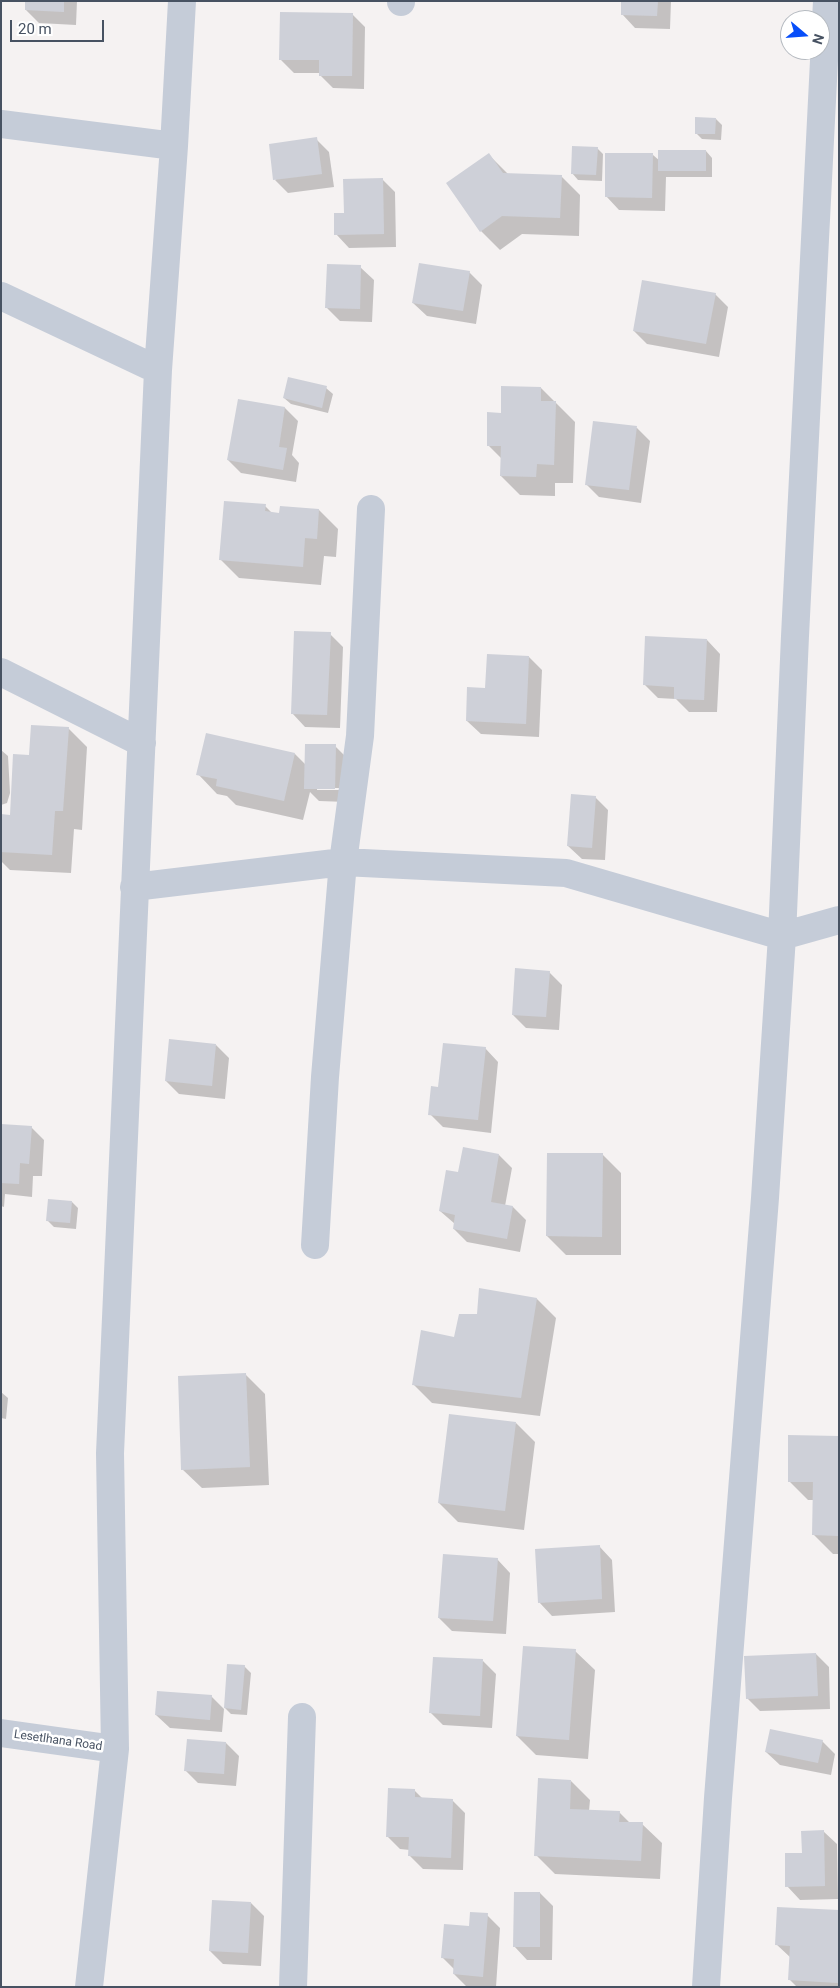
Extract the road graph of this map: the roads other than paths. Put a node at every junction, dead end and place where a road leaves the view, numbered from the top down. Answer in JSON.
{"nodes":[{"id":1,"x":182,"y":1,"type":"edge"},
{"id":2,"x":827,"y":1,"type":"edge"},
{"id":3,"x":1,"y":124,"type":"edge"},
{"id":4,"x":174,"y":146,"type":"junction"},
{"id":5,"x":1,"y":296,"type":"edge"},
{"id":6,"x":158,"y":370,"type":"junction"},
{"id":7,"x":371,"y":509,"type":"dead end"},
{"id":8,"x":1,"y":672,"type":"edge"},
{"id":9,"x":142,"y":743,"type":"junction"},
{"id":10,"x":343,"y":862,"type":"junction"},
{"id":11,"x":134,"y":887,"type":"junction"},
{"id":12,"x":839,"y":920,"type":"edge"},
{"id":13,"x":782,"y":936,"type":"junction"},
{"id":14,"x":315,"y":1245,"type":"dead end"},
{"id":15,"x":302,"y":1717,"type":"dead end"},
{"id":16,"x":1,"y":1733,"type":"edge"},
{"id":17,"x":115,"y":1749,"type":"junction"},
{"id":18,"x":89,"y":1987,"type":"edge"},
{"id":19,"x":293,"y":1987,"type":"edge"},
{"id":20,"x":706,"y":1987,"type":"edge"}],
"edges":[{"from":1,"to":4,"type":"street"},
{"from":2,"to":13,"type":"street"},
{"from":3,"to":4,"type":"street"},
{"from":4,"to":6,"type":"street"},
{"from":5,"to":6,"type":"street"},
{"from":6,"to":9,"type":"street"},
{"from":7,"to":10,"type":"street"},
{"from":8,"to":9,"type":"street"},
{"from":9,"to":11,"type":"street"},
{"from":10,"to":11,"type":"street"},
{"from":10,"to":13,"type":"street"},
{"from":10,"to":14,"type":"street"},
{"from":11,"to":17,"type":"street"},
{"from":12,"to":13,"type":"street"},
{"from":13,"to":20,"type":"street"},
{"from":15,"to":19,"type":"street"},
{"from":16,"to":17,"type":"street","name":"Lesetlhana Road"},
{"from":17,"to":18,"type":"street"}]}
